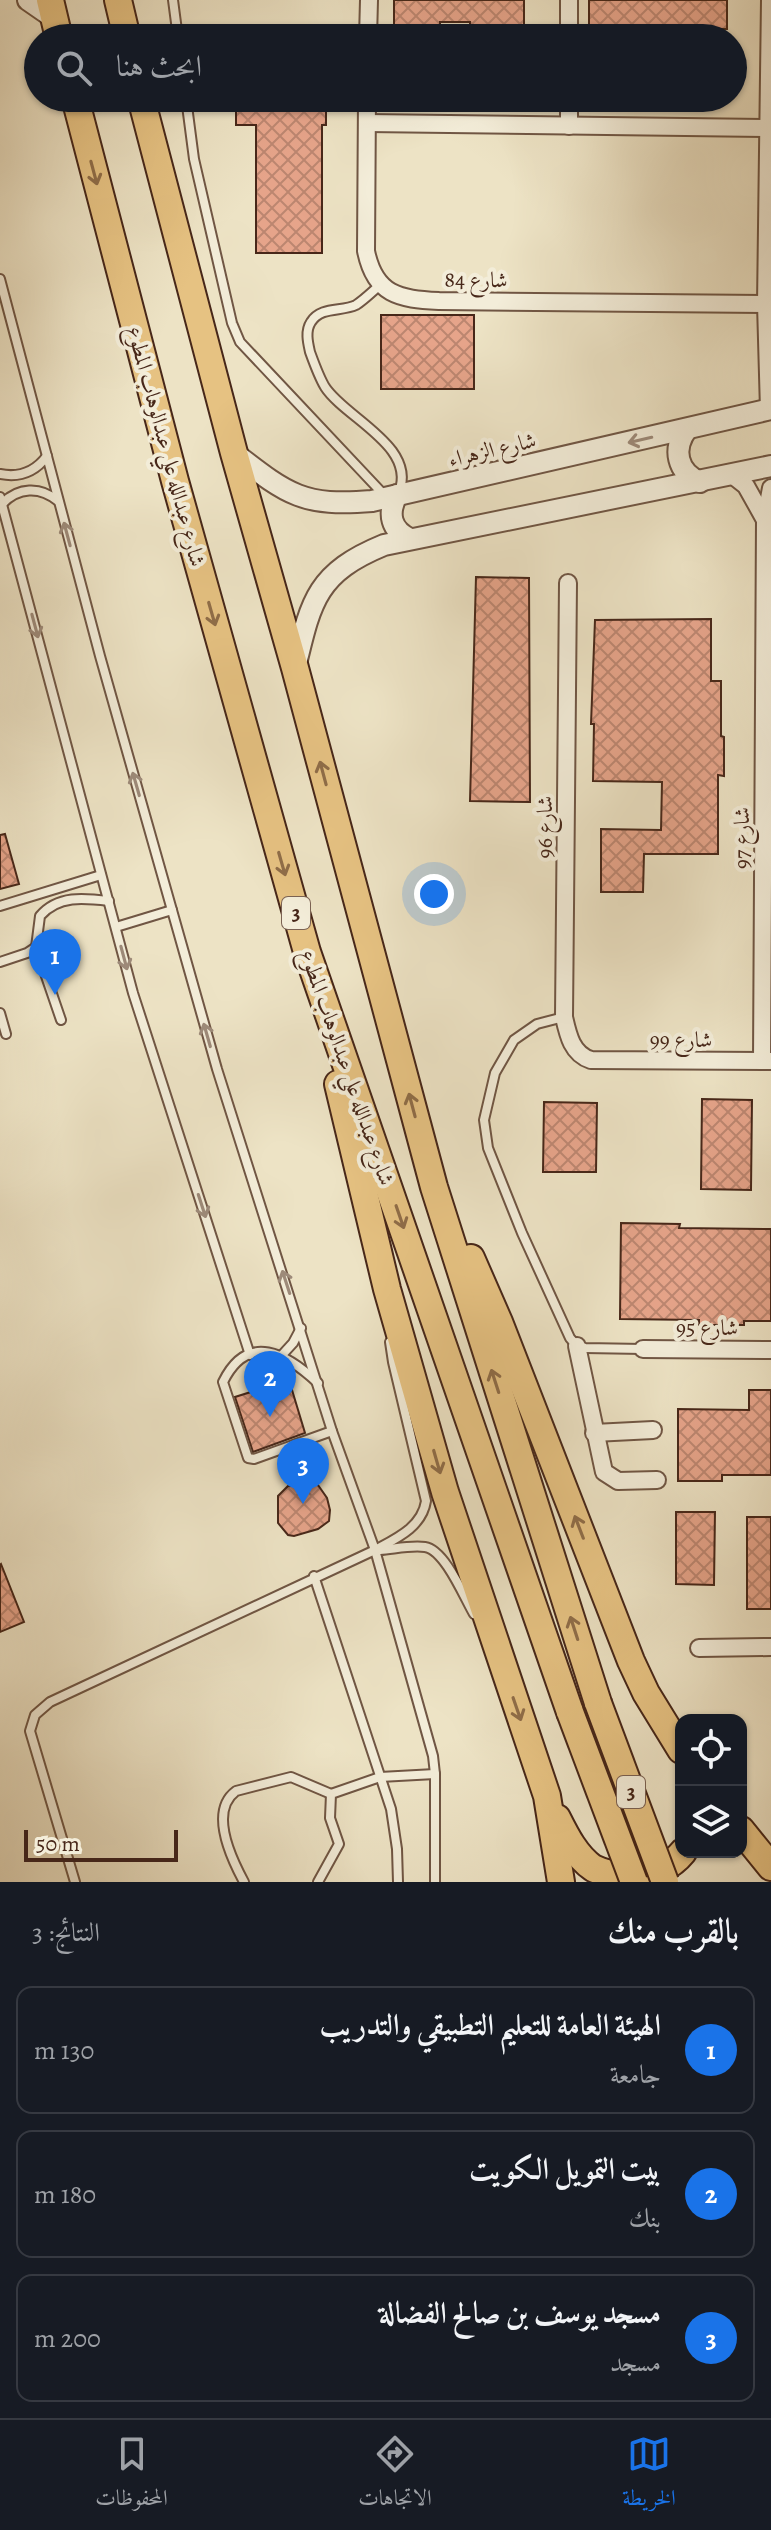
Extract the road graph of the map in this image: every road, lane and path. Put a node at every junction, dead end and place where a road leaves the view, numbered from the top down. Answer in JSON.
{"nodes":[{"id":1,"x":28,"y":0,"type":"edge"},
{"id":2,"x":118,"y":0,"type":"edge"},
{"id":3,"x":173,"y":0,"type":"edge"},
{"id":4,"x":369,"y":0,"type":"edge"},
{"id":5,"x":569,"y":0,"type":"edge"},
{"id":6,"x":770,"y":0,"type":"edge"},
{"id":7,"x":54,"y":19,"type":"edge"},
{"id":8,"x":124,"y":24,"type":"edge"},
{"id":9,"x":176,"y":24,"type":"edge"},
{"id":10,"x":368,"y":24,"type":"edge"},
{"id":11,"x":569,"y":24,"type":"edge"},
{"id":12,"x":79,"y":112,"type":"edge"},
{"id":13,"x":145,"y":112,"type":"edge"},
{"id":14,"x":188,"y":112,"type":"edge"},
{"id":15,"x":367,"y":112,"type":"edge"},
{"id":16,"x":569,"y":112,"type":"edge"},
{"id":17,"x":367,"y":123,"type":"junction"},
{"id":18,"x":569,"y":126,"type":"junction"},
{"id":19,"x":770,"y":128,"type":"edge"},
{"id":20,"x":0,"y":279,"type":"edge"},
{"id":21,"x":380,"y":285,"type":"junction"},
{"id":22,"x":766,"y":304,"type":"junction"},
{"id":23,"x":770,"y":410,"type":"edge"},
{"id":24,"x":687,"y":429,"type":"junction"},
{"id":25,"x":234,"y":453,"type":"junction"},
{"id":26,"x":47,"y":456,"type":"junction"},
{"id":27,"x":771,"y":466,"type":"edge"},
{"id":28,"x":0,"y":474,"type":"edge"},
{"id":29,"x":732,"y":475,"type":"junction"},
{"id":30,"x":700,"y":482,"type":"junction"},
{"id":31,"x":771,"y":488,"type":"edge"},
{"id":32,"x":392,"y":496,"type":"junction"},
{"id":33,"x":1,"y":500,"type":"edge"},
{"id":34,"x":59,"y":502,"type":"junction"},
{"id":35,"x":765,"y":520,"type":"junction"},
{"id":36,"x":410,"y":539,"type":"junction"},
{"id":37,"x":568,"y":583,"type":"dead end"},
{"id":38,"x":295,"y":668,"type":"junction"},
{"id":39,"x":101,"y":875,"type":"junction"},
{"id":40,"x":109,"y":901,"type":"junction"},
{"id":41,"x":0,"y":906,"type":"edge"},
{"id":42,"x":172,"y":910,"type":"junction"},
{"id":43,"x":116,"y":927,"type":"junction"},
{"id":44,"x":36,"y":947,"type":"junction"},
{"id":45,"x":307,"y":952,"type":"junction"},
{"id":46,"x":0,"y":962,"type":"edge"},
{"id":47,"x":0,"y":1013,"type":"edge"},
{"id":48,"x":564,"y":1017,"type":"junction"},
{"id":49,"x":61,"y":1020,"type":"dead end"},
{"id":50,"x":6,"y":1034,"type":"dead end"},
{"id":51,"x":591,"y":1060,"type":"joint"},
{"id":52,"x":766,"y":1061,"type":"edge"},
{"id":53,"x":434,"y":1187,"type":"junction"},
{"id":54,"x":391,"y":1304,"type":"junction"},
{"id":55,"x":301,"y":1328,"type":"junction"},
{"id":56,"x":577,"y":1346,"type":"junction"},
{"id":57,"x":643,"y":1349,"type":"joint"},
{"id":58,"x":771,"y":1350,"type":"edge"},
{"id":59,"x":250,"y":1355,"type":"junction"},
{"id":60,"x":282,"y":1355,"type":"junction"},
{"id":61,"x":319,"y":1383,"type":"junction"},
{"id":62,"x":653,"y":1430,"type":"dead end"},
{"id":63,"x":332,"y":1431,"type":"junction"},
{"id":64,"x":594,"y":1433,"type":"junction"},
{"id":65,"x":657,"y":1480,"type":"dead end"},
{"id":66,"x":375,"y":1550,"type":"junction"},
{"id":67,"x":314,"y":1576,"type":"junction"},
{"id":68,"x":494,"y":1640,"type":"junction"},
{"id":69,"x":771,"y":1647,"type":"edge"},
{"id":70,"x":699,"y":1648,"type":"dead end"},
{"id":71,"x":675,"y":1740,"type":"edge"},
{"id":72,"x":435,"y":1774,"type":"junction"},
{"id":73,"x":380,"y":1777,"type":"junction"},
{"id":74,"x":331,"y":1794,"type":"junction"},
{"id":75,"x":547,"y":1796,"type":"junction"},
{"id":76,"x":755,"y":1845,"type":"edge"},
{"id":77,"x":677,"y":1858,"type":"edge"},
{"id":78,"x":771,"y":1867,"type":"edge"},
{"id":79,"x":75,"y":1882,"type":"edge"},
{"id":80,"x":244,"y":1882,"type":"edge"},
{"id":81,"x":318,"y":1882,"type":"edge"},
{"id":82,"x":398,"y":1882,"type":"edge"},
{"id":83,"x":435,"y":1882,"type":"edge"},
{"id":84,"x":561,"y":1882,"type":"edge"},
{"id":85,"x":634,"y":1882,"type":"edge"},
{"id":86,"x":665,"y":1882,"type":"edge"}],
"edges":[{"from":1,"to":7,"type":"street"},
{"from":2,"to":8,"type":"main road"},
{"from":3,"to":9,"type":"lane"},
{"from":4,"to":10,"type":"street"},
{"from":5,"to":11,"type":"street"},
{"from":6,"to":19,"type":"street"},
{"from":12,"to":45,"type":"main road","name":"شارع عبدالله علي عبدالوهاب المطوع","number":"3","one_way":true},
{"from":13,"to":25,"type":"main road","name":"شارع عبدالله علي عبدالوهاب المطوع","number":"3"},
{"from":14,"to":32,"type":"lane"},
{"from":15,"to":17,"type":"street"},
{"from":16,"to":18,"type":"street"},
{"from":17,"to":18,"type":"street"},
{"from":17,"to":21,"type":"street"},
{"from":18,"to":19,"type":"street"},
{"from":19,"to":22,"type":"street"},
{"from":20,"to":26,"type":"lane"},
{"from":21,"to":22,"type":"street","name":"شارع 84"},
{"from":21,"to":32,"type":"lane"},
{"from":22,"to":23,"type":"street"},
{"from":23,"to":24,"type":"street","name":"شارع الزهراء"},
{"from":24,"to":30,"type":"street"},
{"from":24,"to":32,"type":"street","name":"شارع الزهراء","one_way":true},
{"from":25,"to":32,"type":"street","name":"شارع الزهراء"},
{"from":25,"to":38,"type":"main road","name":"شارع عبدالله علي عبدالوهاب المطوع","number":"3"},
{"from":26,"to":28,"type":"lane"},
{"from":26,"to":34,"type":"lane"},
{"from":27,"to":29,"type":"street"},
{"from":29,"to":30,"type":"street"},
{"from":29,"to":35,"type":"street","name":"شارع 97"},
{"from":30,"to":36,"type":"street"},
{"from":31,"to":35,"type":"street","name":"شارع 97"},
{"from":32,"to":36,"type":"street"},
{"from":33,"to":34,"type":"lane"},
{"from":33,"to":39,"type":"lane","one_way":true},
{"from":42,"to":34,"type":"lane","one_way":true},
{"from":35,"to":52,"type":"street","name":"شارع 97"},
{"from":36,"to":38,"type":"street"},
{"from":37,"to":48,"type":"street","name":"شارع 96"},
{"from":53,"to":38,"type":"main road","name":"شارع عبدالله علي عبدالوهاب المطوع","number":"3","one_way":true},
{"from":39,"to":40,"type":"lane"},
{"from":39,"to":41,"type":"lane"},
{"from":40,"to":43,"type":"lane"},
{"from":40,"to":44,"type":"lane"},
{"from":42,"to":43,"type":"lane"},
{"from":55,"to":42,"type":"lane","one_way":true},
{"from":43,"to":59,"type":"lane","one_way":true},
{"from":44,"to":46,"type":"lane"},
{"from":44,"to":49,"type":"lane"},
{"from":45,"to":54,"type":"main road"},
{"from":45,"to":85,"type":"main road","name":"شارع عبدالله علي عبدالوهاب المطوع","number":"3","one_way":true,"bridge":true},
{"from":47,"to":50,"type":"lane"},
{"from":48,"to":51,"type":"street","name":"شارع 96"},
{"from":48,"to":56,"type":"lane"},
{"from":51,"to":52,"type":"street","name":"شارع 99"},
{"from":71,"to":53,"type":"main road","one_way":true},
{"from":86,"to":53,"type":"main road","name":"شارع عبدالله علي عبدالوهاب المطوع","number":"3","one_way":true,"bridge":true},
{"from":54,"to":66,"type":"lane"},
{"from":54,"to":68,"type":"main road","one_way":true},
{"from":55,"to":60,"type":"lane"},
{"from":55,"to":61,"type":"lane"},
{"from":56,"to":57,"type":"lane"},
{"from":56,"to":64,"type":"street"},
{"from":57,"to":58,"type":"street","name":"شارع 95"},
{"from":59,"to":60,"type":"lane"},
{"from":59,"to":63,"type":"lane"},
{"from":60,"to":61,"type":"lane"},
{"from":61,"to":63,"type":"lane"},
{"from":62,"to":64,"type":"street"},
{"from":63,"to":66,"type":"lane"},
{"from":64,"to":65,"type":"street"},
{"from":66,"to":67,"type":"lane"},
{"from":66,"to":68,"type":"lane"},
{"from":66,"to":72,"type":"lane"},
{"from":67,"to":73,"type":"lane"},
{"from":67,"to":79,"type":"lane"},
{"from":68,"to":75,"type":"main road","one_way":true},
{"from":69,"to":70,"type":"street"},
{"from":72,"to":73,"type":"lane"},
{"from":72,"to":83,"type":"lane"},
{"from":73,"to":74,"type":"lane"},
{"from":73,"to":82,"type":"lane"},
{"from":74,"to":80,"type":"lane"},
{"from":74,"to":81,"type":"lane"},
{"from":75,"to":77,"type":"main road"},
{"from":75,"to":84,"type":"main road"},
{"from":76,"to":78,"type":"main road"}]}
